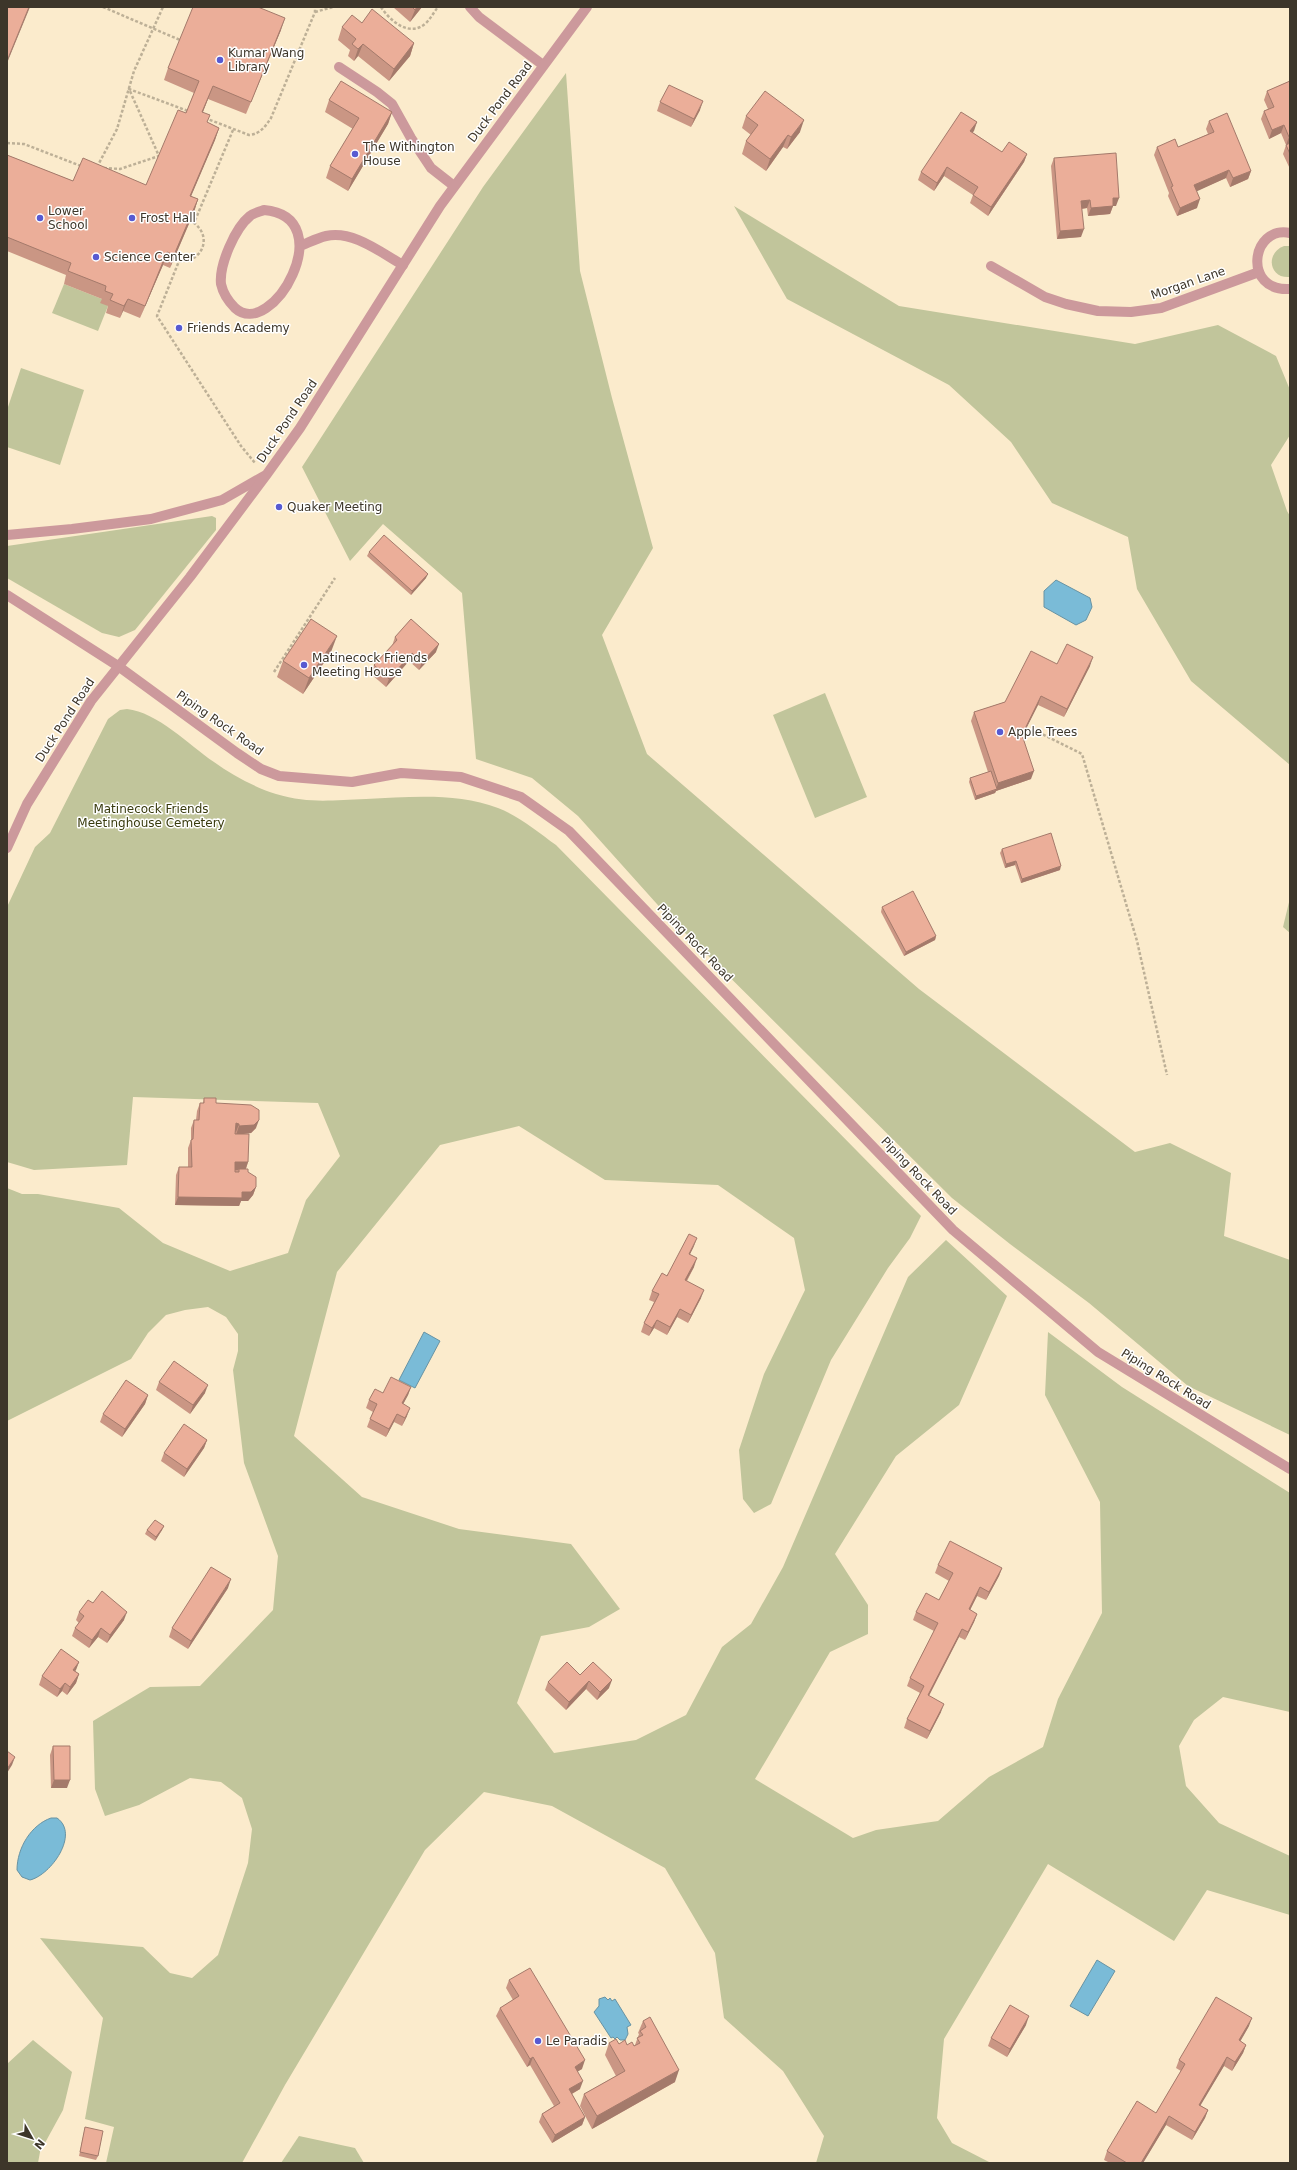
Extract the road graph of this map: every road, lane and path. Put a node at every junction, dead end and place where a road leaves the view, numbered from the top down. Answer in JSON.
{"nodes":[{"id":1,"x":103,"y":7,"type":"edge"},
{"id":2,"x":163,"y":7,"type":"edge"},
{"id":3,"x":315,"y":7,"type":"edge"},
{"id":4,"x":333,"y":7,"type":"edge"},
{"id":5,"x":381,"y":7,"type":"edge"},
{"id":6,"x":438,"y":7,"type":"edge"},
{"id":7,"x":470,"y":7,"type":"edge"},
{"id":8,"x":587,"y":7,"type":"edge"},
{"id":9,"x":315,"y":12,"type":"junction"},
{"id":10,"x":153,"y":28,"type":"junction"},
{"id":11,"x":180,"y":40,"type":"edge"},
{"id":12,"x":543,"y":65,"type":"junction"},
{"id":13,"x":339,"y":67,"type":"dead end"},
{"id":14,"x":128,"y":89,"type":"junction"},
{"id":15,"x":188,"y":111,"type":"edge"},
{"id":16,"x":201,"y":116,"type":"edge"},
{"id":17,"x":233,"y":130,"type":"junction"},
{"id":18,"x":7,"y":143,"type":"edge"},
{"id":19,"x":82,"y":166,"type":"edge"},
{"id":20,"x":89,"y":167,"type":"edge"},
{"id":21,"x":96,"y":168,"type":"junction"},
{"id":22,"x":454,"y":186,"type":"junction"},
{"id":23,"x":1290,"y":233,"type":"edge"},
{"id":24,"x":300,"y":246,"type":"junction"},
{"id":25,"x":402,"y":265,"type":"junction"},
{"id":26,"x":991,"y":266,"type":"dead end"},
{"id":27,"x":1259,"y":272,"type":"junction"},
{"id":28,"x":1290,"y":289,"type":"edge"},
{"id":29,"x":267,"y":474,"type":"junction"},
{"id":30,"x":7,"y":535,"type":"edge"},
{"id":31,"x":335,"y":578,"type":"dead end"},
{"id":32,"x":7,"y":595,"type":"edge"},
{"id":33,"x":118,"y":666,"type":"junction"},
{"id":34,"x":274,"y":672,"type":"dead end"},
{"id":35,"x":1034,"y":730,"type":"dead end"},
{"id":36,"x":7,"y":848,"type":"edge"},
{"id":37,"x":1167,"y":1075,"type":"dead end"},
{"id":38,"x":1290,"y":1469,"type":"edge"}],
"edges":[{"from":1,"to":10,"type":"path"},
{"from":2,"to":10,"type":"path"},
{"from":3,"to":9,"type":"path"},
{"from":4,"to":9,"type":"path"},
{"from":5,"to":6,"type":"path"},
{"from":7,"to":12,"type":"street"},
{"from":8,"to":12,"type":"street","name":"Duck Pond Road"},
{"from":9,"to":17,"type":"path"},
{"from":10,"to":11,"type":"path"},
{"from":10,"to":14,"type":"path"},
{"from":12,"to":22,"type":"street","name":"Duck Pond Road"},
{"from":13,"to":22,"type":"street"},
{"from":14,"to":15,"type":"path"},
{"from":14,"to":21,"type":"path"},
{"from":14,"to":21,"type":"path"},
{"from":16,"to":17,"type":"path"},
{"from":17,"to":29,"type":"path"},
{"from":18,"to":19,"type":"path"},
{"from":20,"to":21,"type":"path"},
{"from":22,"to":25,"type":"street","name":"Duck Pond Road"},
{"from":23,"to":27,"type":"street"},
{"from":24,"to":24,"type":"street"},
{"from":24,"to":25,"type":"street"},
{"from":25,"to":29,"type":"street","name":"Duck Pond Road"},
{"from":26,"to":27,"type":"street","name":"Morgan Lane"},
{"from":27,"to":28,"type":"street"},
{"from":29,"to":30,"type":"street"},
{"from":29,"to":33,"type":"street","name":"Duck Pond Road"},
{"from":31,"to":34,"type":"path"},
{"from":32,"to":33,"type":"street","name":"Piping Rock Road"},
{"from":33,"to":36,"type":"street","name":"Duck Pond Road"},
{"from":33,"to":38,"type":"street","name":"Piping Rock Road"},
{"from":35,"to":37,"type":"path"}]}
